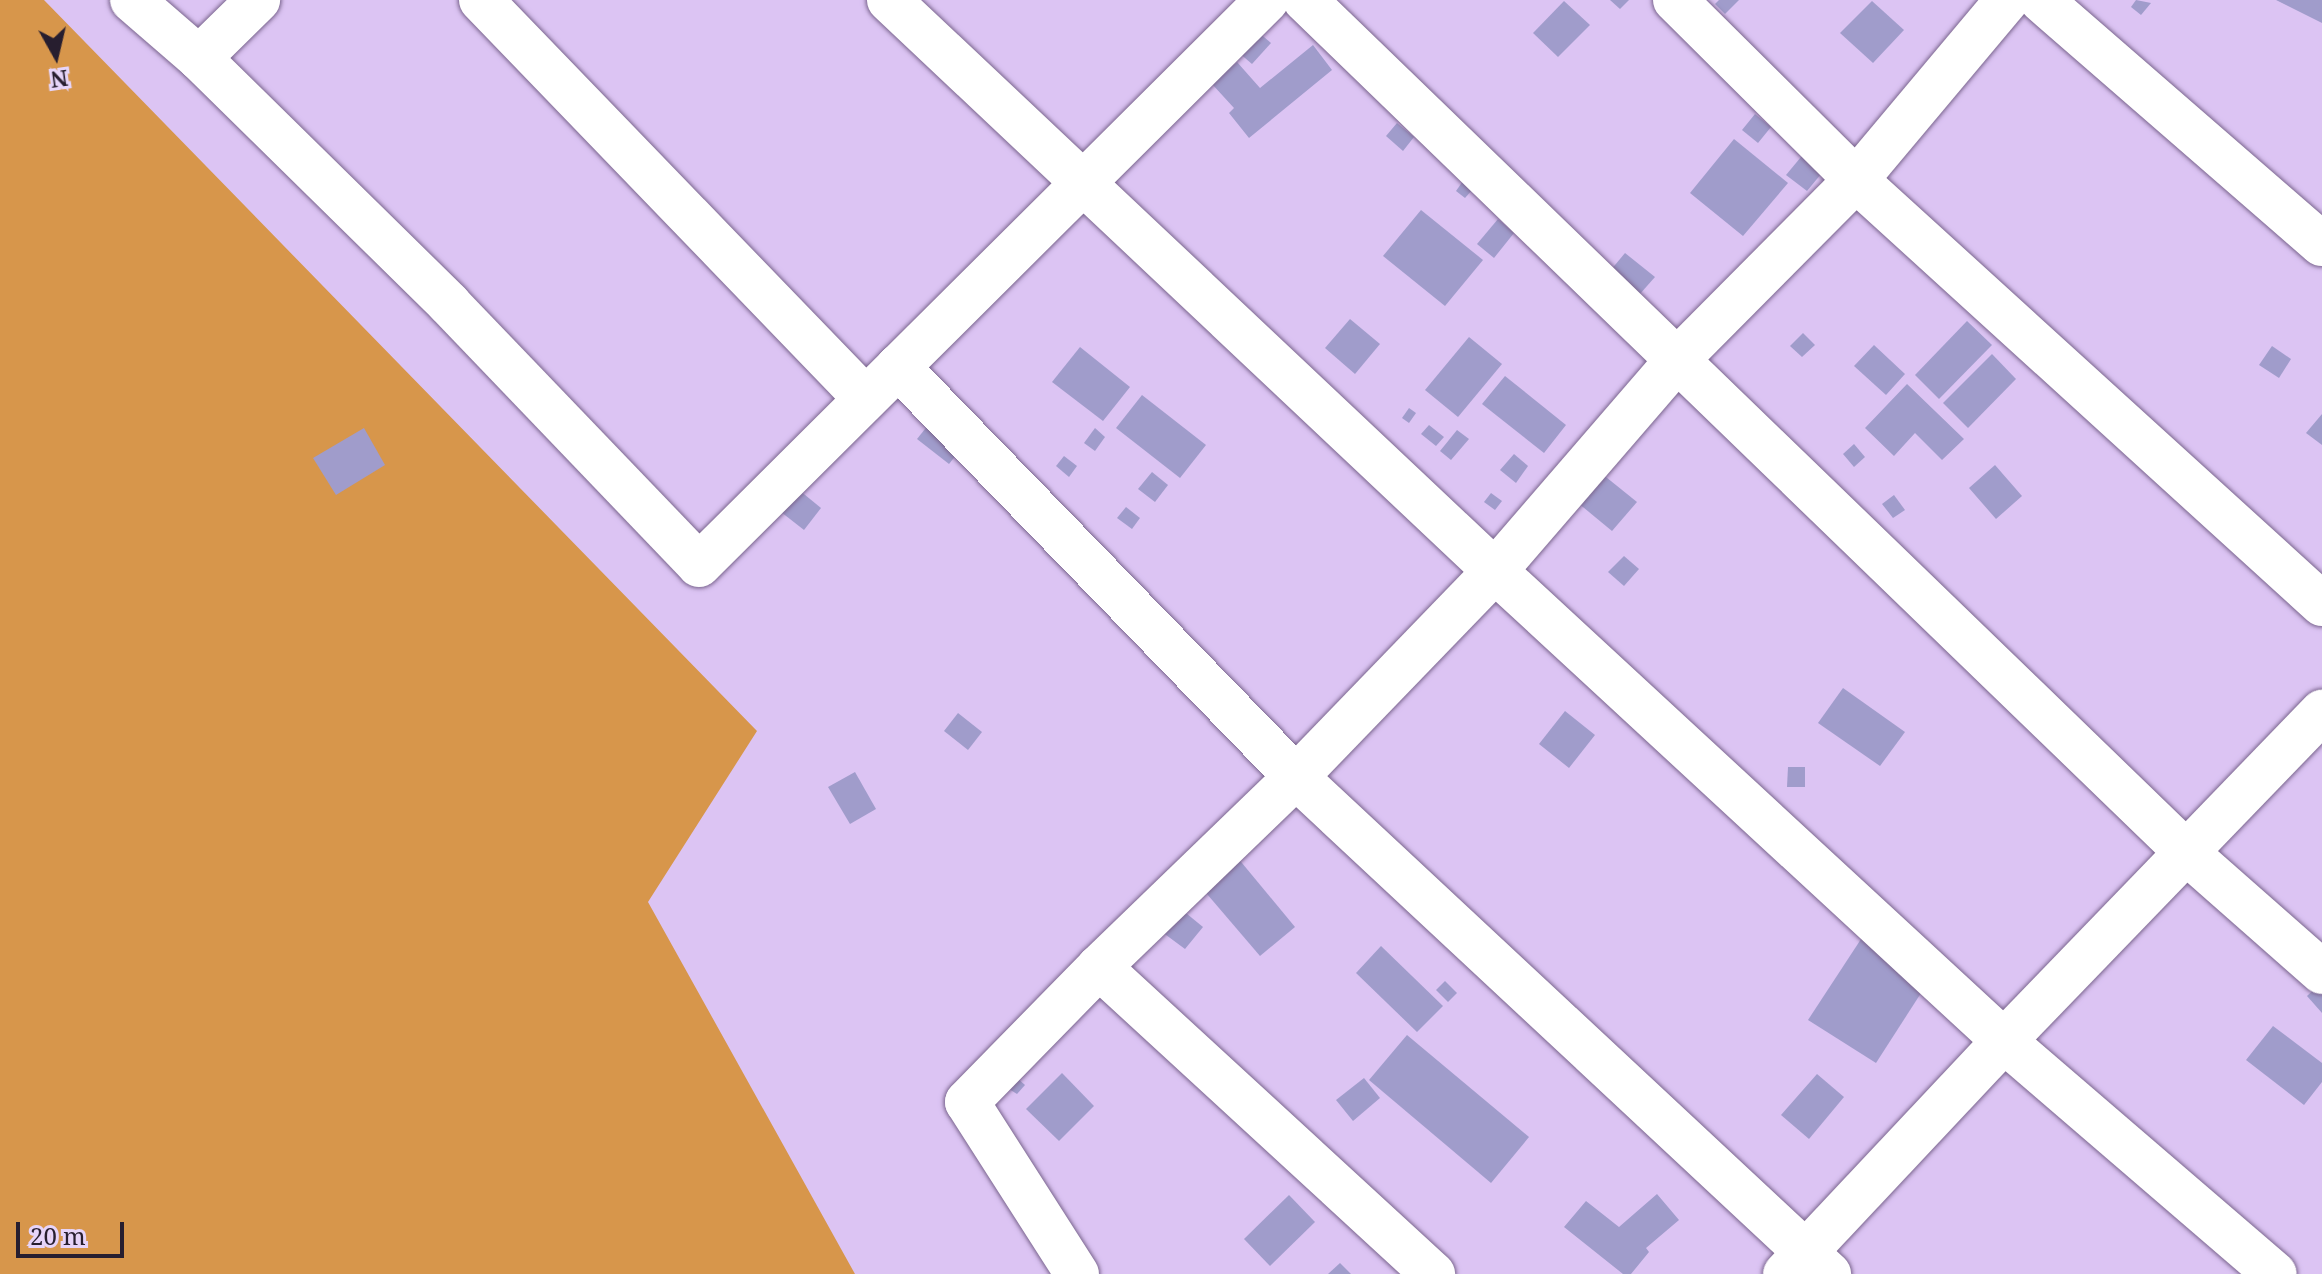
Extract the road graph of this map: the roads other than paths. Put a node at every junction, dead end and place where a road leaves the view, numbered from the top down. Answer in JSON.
{"nodes":[{"id":1,"x":132,"y":0,"type":"edge"},
{"id":2,"x":258,"y":0,"type":"edge"},
{"id":3,"x":481,"y":0,"type":"edge"},
{"id":4,"x":889,"y":0,"type":"edge"},
{"id":5,"x":1267,"y":0,"type":"edge"},
{"id":6,"x":1305,"y":0,"type":"edge"},
{"id":7,"x":1675,"y":0,"type":"edge"},
{"id":8,"x":2007,"y":0,"type":"edge"},
{"id":9,"x":2041,"y":0,"type":"edge"},
{"id":10,"x":199,"y":58,"type":"junction"},
{"id":11,"x":1856,"y":180,"type":"junction"},
{"id":12,"x":1085,"y":182,"type":"junction"},
{"id":13,"x":2322,"y":244,"type":"edge"},
{"id":14,"x":1679,"y":358,"type":"junction"},
{"id":15,"x":898,"y":367,"type":"junction"},
{"id":16,"x":866,"y":399,"type":"junction"},
{"id":17,"x":1495,"y":571,"type":"junction"},
{"id":18,"x":2322,"y":604,"type":"edge"},
{"id":19,"x":2322,"y":712,"type":"edge"},
{"id":20,"x":1296,"y":777,"type":"junction"},
{"id":21,"x":2187,"y":853,"type":"junction"},
{"id":22,"x":1099,"y":967,"type":"junction"},
{"id":23,"x":2322,"y":972,"type":"edge"},
{"id":24,"x":2004,"y":1041,"type":"junction"},
{"id":25,"x":1807,"y":1267,"type":"edge"},
{"id":26,"x":1077,"y":1274,"type":"edge"},
{"id":27,"x":1433,"y":1274,"type":"edge"},
{"id":28,"x":2275,"y":1274,"type":"edge"}],
"edges":[{"from":1,"to":10,"type":"street"},
{"from":2,"to":10,"type":"street"},
{"from":3,"to":16,"type":"street"},
{"from":4,"to":12,"type":"street"},
{"from":5,"to":12,"type":"street"},
{"from":6,"to":14,"type":"street"},
{"from":7,"to":11,"type":"street"},
{"from":8,"to":11,"type":"street"},
{"from":9,"to":13,"type":"street"},
{"from":10,"to":16,"type":"street"},
{"from":11,"to":14,"type":"street"},
{"from":11,"to":18,"type":"street"},
{"from":12,"to":15,"type":"street"},
{"from":12,"to":17,"type":"street"},
{"from":14,"to":17,"type":"street"},
{"from":14,"to":21,"type":"street"},
{"from":15,"to":16,"type":"street"},
{"from":15,"to":20,"type":"street"},
{"from":17,"to":20,"type":"street"},
{"from":17,"to":24,"type":"street"},
{"from":19,"to":21,"type":"street"},
{"from":20,"to":22,"type":"street"},
{"from":20,"to":25,"type":"street"},
{"from":21,"to":23,"type":"street"},
{"from":21,"to":24,"type":"street"},
{"from":22,"to":26,"type":"street"},
{"from":22,"to":27,"type":"street"},
{"from":24,"to":25,"type":"street"},
{"from":24,"to":28,"type":"street"}]}
